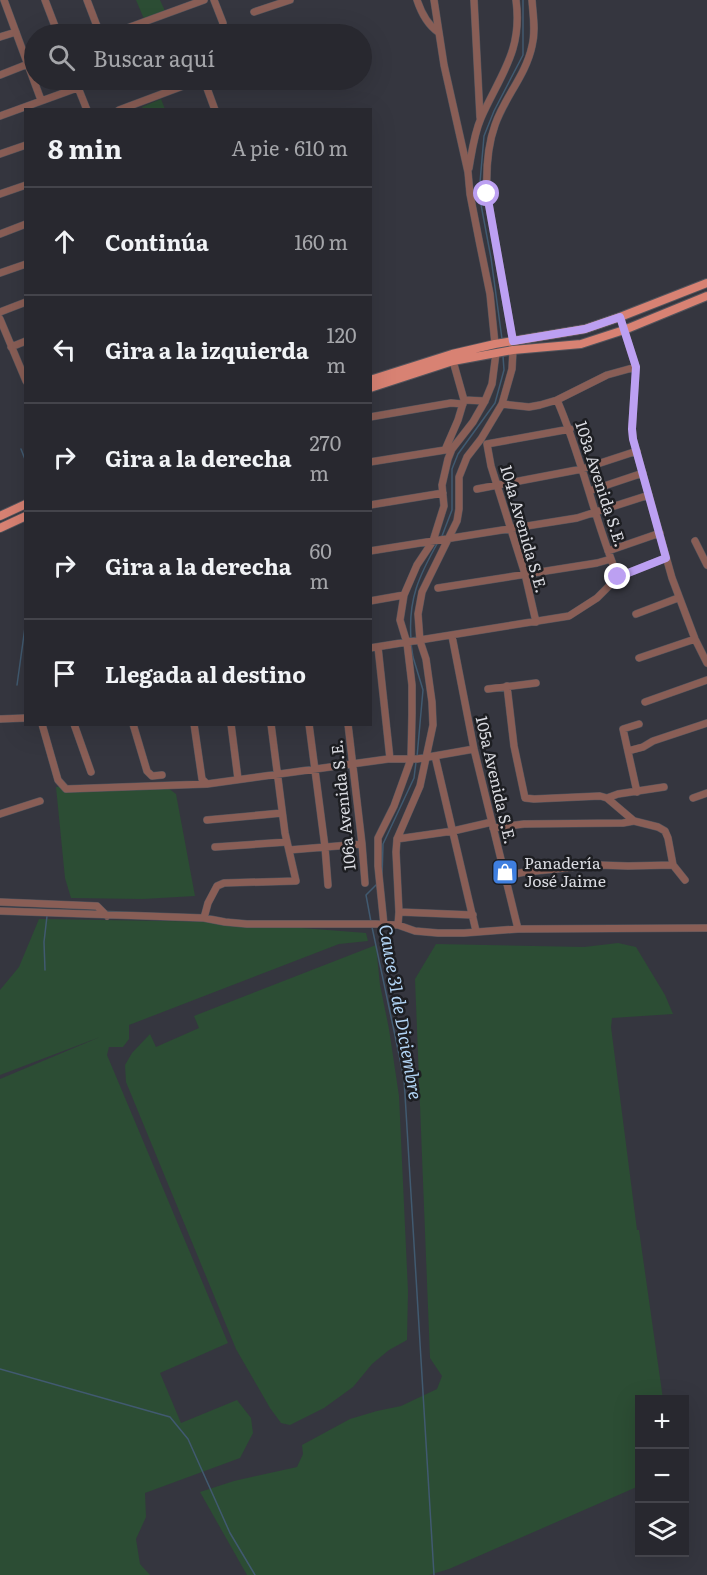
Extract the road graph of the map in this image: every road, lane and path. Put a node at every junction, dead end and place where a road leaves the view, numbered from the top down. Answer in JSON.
{"nodes":[{"id":1,"x":4,"y":0,"type":"edge"},
{"id":2,"x":45,"y":0,"type":"edge"},
{"id":3,"x":96,"y":0,"type":"edge"},
{"id":4,"x":204,"y":0,"type":"edge"},
{"id":5,"x":214,"y":0,"type":"edge"},
{"id":6,"x":290,"y":0,"type":"edge"},
{"id":7,"x":417,"y":0,"type":"edge"},
{"id":8,"x":434,"y":0,"type":"edge"},
{"id":9,"x":474,"y":0,"type":"edge"},
{"id":10,"x":516,"y":0,"type":"edge"},
{"id":11,"x":532,"y":0,"type":"edge"},
{"id":12,"x":87,"y":2,"type":"edge"},
{"id":13,"x":254,"y":12,"type":"dead end"},
{"id":14,"x":54,"y":24,"type":"edge"},
{"id":15,"x":96,"y":24,"type":"edge"},
{"id":16,"x":138,"y":24,"type":"edge"},
{"id":17,"x":223,"y":24,"type":"edge"},
{"id":18,"x":16,"y":32,"type":"junction"},
{"id":19,"x":438,"y":32,"type":"junction"},
{"id":20,"x":0,"y":37,"type":"edge"},
{"id":21,"x":24,"y":53,"type":"edge"},
{"id":22,"x":24,"y":66,"type":"edge"},
{"id":23,"x":0,"y":75,"type":"edge"},
{"id":24,"x":37,"y":90,"type":"edge"},
{"id":25,"x":62,"y":90,"type":"edge"},
{"id":26,"x":79,"y":90,"type":"edge"},
{"id":27,"x":172,"y":90,"type":"edge"},
{"id":28,"x":208,"y":90,"type":"edge"},
{"id":29,"x":41,"y":100,"type":"junction"},
{"id":30,"x":86,"y":108,"type":"edge"},
{"id":31,"x":124,"y":108,"type":"edge"},
{"id":32,"x":214,"y":108,"type":"edge"},
{"id":33,"x":0,"y":116,"type":"edge"},
{"id":34,"x":480,"y":119,"type":"junction"},
{"id":35,"x":24,"y":146,"type":"edge"},
{"id":36,"x":0,"y":154,"type":"edge"},
{"id":37,"x":468,"y":172,"type":"junction"},
{"id":38,"x":24,"y":186,"type":"edge"},
{"id":39,"x":0,"y":194,"type":"edge"},
{"id":40,"x":24,"y":225,"type":"edge"},
{"id":41,"x":0,"y":234,"type":"edge"},
{"id":42,"x":24,"y":265,"type":"edge"},
{"id":43,"x":0,"y":273,"type":"edge"},
{"id":44,"x":707,"y":283,"type":"edge"},
{"id":45,"x":707,"y":297,"type":"edge"},
{"id":46,"x":24,"y":303,"type":"edge"},
{"id":47,"x":0,"y":312,"type":"edge"},
{"id":48,"x":620,"y":317,"type":"junction"},
{"id":49,"x":0,"y":319,"type":"edge"},
{"id":50,"x":624,"y":330,"type":"junction"},
{"id":51,"x":24,"y":342,"type":"edge"},
{"id":52,"x":512,"y":346,"type":"junction"},
{"id":53,"x":11,"y":348,"type":"junction"},
{"id":54,"x":496,"y":348,"type":"junction"},
{"id":55,"x":453,"y":361,"type":"junction"},
{"id":56,"x":636,"y":367,"type":"junction"},
{"id":57,"x":24,"y":379,"type":"edge"},
{"id":58,"x":372,"y":379,"type":"edge"},
{"id":59,"x":372,"y":387,"type":"edge"},
{"id":60,"x":557,"y":400,"type":"junction"},
{"id":61,"x":485,"y":401,"type":"junction"},
{"id":62,"x":463,"y":402,"type":"junction"},
{"id":63,"x":502,"y":404,"type":"junction"},
{"id":64,"x":372,"y":417,"type":"edge"},
{"id":65,"x":570,"y":429,"type":"junction"},
{"id":66,"x":445,"y":450,"type":"junction"},
{"id":67,"x":637,"y":451,"type":"junction"},
{"id":68,"x":448,"y":459,"type":"junction"},
{"id":69,"x":372,"y":462,"type":"edge"},
{"id":70,"x":582,"y":469,"type":"junction"},
{"id":71,"x":643,"y":473,"type":"junction"},
{"id":72,"x":497,"y":485,"type":"junction"},
{"id":73,"x":477,"y":489,"type":"dead end"},
{"id":74,"x":589,"y":491,"type":"junction"},
{"id":75,"x":443,"y":493,"type":"junction"},
{"id":76,"x":649,"y":495,"type":"junction"},
{"id":77,"x":24,"y":505,"type":"edge"},
{"id":78,"x":372,"y":505,"type":"edge"},
{"id":79,"x":596,"y":512,"type":"junction"},
{"id":80,"x":0,"y":516,"type":"edge"},
{"id":81,"x":24,"y":517,"type":"edge"},
{"id":82,"x":0,"y":528,"type":"edge"},
{"id":83,"x":511,"y":528,"type":"junction"},
{"id":84,"x":660,"y":533,"type":"junction"},
{"id":85,"x":441,"y":539,"type":"junction"},
{"id":86,"x":695,"y":541,"type":"dead end"},
{"id":87,"x":372,"y":551,"type":"edge"},
{"id":88,"x":608,"y":551,"type":"junction"},
{"id":89,"x":666,"y":558,"type":"junction"},
{"id":90,"x":611,"y":559,"type":"junction"},
{"id":91,"x":707,"y":565,"type":"edge"},
{"id":92,"x":525,"y":574,"type":"junction"},
{"id":93,"x":618,"y":577,"type":"junction"},
{"id":94,"x":438,"y":588,"type":"dead end"},
{"id":95,"x":404,"y":595,"type":"junction"},
{"id":96,"x":678,"y":598,"type":"junction"},
{"id":97,"x":372,"y":601,"type":"edge"},
{"id":98,"x":636,"y":614,"type":"dead end"},
{"id":99,"x":536,"y":622,"type":"junction"},
{"id":100,"x":452,"y":636,"type":"junction"},
{"id":101,"x":695,"y":639,"type":"junction"},
{"id":102,"x":413,"y":642,"type":"junction"},
{"id":103,"x":374,"y":648,"type":"edge"},
{"id":104,"x":639,"y":658,"type":"dead end"},
{"id":105,"x":706,"y":659,"type":"edge"},
{"id":106,"x":707,"y":680,"type":"edge"},
{"id":107,"x":536,"y":683,"type":"dead end"},
{"id":108,"x":507,"y":686,"type":"junction"},
{"id":109,"x":488,"y":689,"type":"dead end"},
{"id":110,"x":645,"y":702,"type":"dead end"},
{"id":111,"x":24,"y":718,"type":"edge"},
{"id":112,"x":0,"y":719,"type":"edge"},
{"id":113,"x":707,"y":723,"type":"edge"},
{"id":114,"x":639,"y":724,"type":"dead end"},
{"id":115,"x":43,"y":726,"type":"edge"},
{"id":116,"x":75,"y":726,"type":"edge"},
{"id":117,"x":134,"y":726,"type":"edge"},
{"id":118,"x":194,"y":726,"type":"edge"},
{"id":119,"x":231,"y":726,"type":"edge"},
{"id":120,"x":271,"y":726,"type":"edge"},
{"id":121,"x":309,"y":726,"type":"edge"},
{"id":122,"x":348,"y":726,"type":"edge"},
{"id":123,"x":474,"y":748,"type":"junction"},
{"id":124,"x":628,"y":751,"type":"junction"},
{"id":125,"x":431,"y":756,"type":"junction"},
{"id":126,"x":390,"y":759,"type":"junction"},
{"id":127,"x":411,"y":759,"type":"junction"},
{"id":128,"x":352,"y":763,"type":"junction"},
{"id":129,"x":314,"y":769,"type":"junction"},
{"id":130,"x":91,"y":772,"type":"dead end"},
{"id":131,"x":277,"y":774,"type":"junction"},
{"id":132,"x":162,"y":775,"type":"dead end"},
{"id":133,"x":238,"y":779,"type":"junction"},
{"id":134,"x":204,"y":781,"type":"junction"},
{"id":135,"x":664,"y":787,"type":"dead end"},
{"id":136,"x":637,"y":792,"type":"junction"},
{"id":137,"x":707,"y":793,"type":"edge"},
{"id":138,"x":607,"y":798,"type":"junction"},
{"id":139,"x":693,"y":798,"type":"dead end"},
{"id":140,"x":40,"y":801,"type":"dead end"},
{"id":141,"x":282,"y":813,"type":"junction"},
{"id":142,"x":0,"y":814,"type":"edge"},
{"id":143,"x":207,"y":820,"type":"dead end"},
{"id":144,"x":634,"y":821,"type":"junction"},
{"id":145,"x":493,"y":825,"type":"junction"},
{"id":146,"x":453,"y":831,"type":"junction"},
{"id":147,"x":397,"y":839,"type":"junction"},
{"id":148,"x":362,"y":844,"type":"junction"},
{"id":149,"x":288,"y":846,"type":"junction"},
{"id":150,"x":215,"y":847,"type":"dead end"},
{"id":151,"x":325,"y":847,"type":"junction"},
{"id":152,"x":673,"y":865,"type":"junction"},
{"id":153,"x":505,"y":876,"type":"junction"},
{"id":154,"x":685,"y":880,"type":"dead end"},
{"id":155,"x":365,"y":883,"type":"dead end"},
{"id":156,"x":328,"y":885,"type":"dead end"},
{"id":157,"x":0,"y":902,"type":"edge"},
{"id":158,"x":0,"y":911,"type":"edge"},
{"id":159,"x":399,"y":912,"type":"junction"},
{"id":160,"x":473,"y":915,"type":"junction"},
{"id":161,"x":107,"y":916,"type":"junction"},
{"id":162,"x":204,"y":918,"type":"junction"},
{"id":163,"x":391,"y":925,"type":"junction"},
{"id":164,"x":707,"y":928,"type":"edge"},
{"id":165,"x":518,"y":929,"type":"junction"},
{"id":166,"x":476,"y":932,"type":"junction"}],
"edges":[{"from":1,"to":18,"type":"street"},
{"from":2,"to":14,"type":"street"},
{"from":3,"to":12,"type":"street"},
{"from":4,"to":16,"type":"street"},
{"from":5,"to":17,"type":"street"},
{"from":6,"to":13,"type":"street"},
{"from":7,"to":19,"type":"street"},
{"from":8,"to":19,"type":"street"},
{"from":9,"to":34,"type":"street"},
{"from":10,"to":34,"type":"street"},
{"from":11,"to":52,"type":"street"},
{"from":12,"to":15,"type":"street"},
{"from":18,"to":20,"type":"street"},
{"from":18,"to":21,"type":"street"},
{"from":19,"to":37,"type":"street"},
{"from":22,"to":23,"type":"street"},
{"from":24,"to":29,"type":"street"},
{"from":25,"to":29,"type":"street"},
{"from":26,"to":30,"type":"street"},
{"from":27,"to":31,"type":"street"},
{"from":28,"to":32,"type":"street"},
{"from":29,"to":33,"type":"street"},
{"from":34,"to":37,"type":"street"},
{"from":35,"to":36,"type":"street"},
{"from":37,"to":54,"type":"street"},
{"from":38,"to":39,"type":"street"},
{"from":40,"to":41,"type":"street"},
{"from":42,"to":43,"type":"street"},
{"from":44,"to":48,"type":"main road"},
{"from":45,"to":50,"type":"main road"},
{"from":46,"to":47,"type":"street"},
{"from":48,"to":50,"type":"street"},
{"from":48,"to":52,"type":"main road"},
{"from":49,"to":53,"type":"street"},
{"from":50,"to":52,"type":"main road"},
{"from":50,"to":56,"type":"street"},
{"from":51,"to":53,"type":"street"},
{"from":52,"to":54,"type":"main road"},
{"from":52,"to":63,"type":"street"},
{"from":53,"to":57,"type":"street"},
{"from":54,"to":55,"type":"main road"},
{"from":54,"to":58,"type":"main road"},
{"from":54,"to":61,"type":"street"},
{"from":55,"to":59,"type":"main road"},
{"from":55,"to":62,"type":"street"},
{"from":56,"to":60,"type":"street"},
{"from":56,"to":67,"type":"street"},
{"from":60,"to":63,"type":"street"},
{"from":60,"to":65,"type":"street","name":"103a Avenida S.E."},
{"from":61,"to":62,"type":"street"},
{"from":61,"to":68,"type":"street"},
{"from":62,"to":64,"type":"street"},
{"from":62,"to":66,"type":"street"},
{"from":63,"to":85,"type":"street"},
{"from":65,"to":70,"type":"street","name":"103a Avenida S.E."},
{"from":65,"to":72,"type":"street","name":"104a Avenida S.E."},
{"from":66,"to":68,"type":"street"},
{"from":66,"to":69,"type":"street"},
{"from":67,"to":70,"type":"street"},
{"from":67,"to":71,"type":"street"},
{"from":68,"to":75,"type":"street"},
{"from":70,"to":72,"type":"street"},
{"from":70,"to":74,"type":"street","name":"103a Avenida S.E."},
{"from":71,"to":74,"type":"street"},
{"from":71,"to":76,"type":"street"},
{"from":72,"to":73,"type":"street"},
{"from":72,"to":83,"type":"street","name":"104a Avenida S.E."},
{"from":74,"to":79,"type":"street","name":"103a Avenida S.E."},
{"from":75,"to":78,"type":"street"},
{"from":75,"to":85,"type":"street"},
{"from":76,"to":79,"type":"street"},
{"from":76,"to":84,"type":"street"},
{"from":77,"to":80,"type":"main road"},
{"from":79,"to":83,"type":"street"},
{"from":79,"to":88,"type":"street","name":"103a Avenida S.E."},
{"from":81,"to":82,"type":"main road"},
{"from":83,"to":85,"type":"street"},
{"from":83,"to":92,"type":"street","name":"104a Avenida S.E."},
{"from":84,"to":88,"type":"street"},
{"from":84,"to":89,"type":"street"},
{"from":85,"to":87,"type":"street"},
{"from":85,"to":95,"type":"street"},
{"from":85,"to":102,"type":"street"},
{"from":86,"to":91,"type":"street"},
{"from":88,"to":90,"type":"street","name":"103a Avenida S.E."},
{"from":89,"to":93,"type":"street"},
{"from":89,"to":96,"type":"street"},
{"from":90,"to":92,"type":"street"},
{"from":90,"to":93,"type":"street","name":"103a Avenida S.E."},
{"from":92,"to":94,"type":"street"},
{"from":92,"to":99,"type":"street","name":"104a Avenida S.E."},
{"from":93,"to":99,"type":"street"},
{"from":95,"to":97,"type":"street"},
{"from":95,"to":102,"type":"street"},
{"from":96,"to":98,"type":"street"},
{"from":96,"to":101,"type":"street"},
{"from":99,"to":100,"type":"street"},
{"from":100,"to":102,"type":"street"},
{"from":100,"to":123,"type":"street","name":"105a Avenida S.E."},
{"from":101,"to":104,"type":"street"},
{"from":101,"to":105,"type":"street"},
{"from":102,"to":103,"type":"street"},
{"from":102,"to":125,"type":"street"},
{"from":102,"to":127,"type":"street"},
{"from":103,"to":126,"type":"street"},
{"from":106,"to":110,"type":"street"},
{"from":107,"to":108,"type":"street"},
{"from":108,"to":109,"type":"street"},
{"from":108,"to":138,"type":"street"},
{"from":111,"to":112,"type":"street"},
{"from":113,"to":124,"type":"street"},
{"from":114,"to":124,"type":"street"},
{"from":115,"to":134,"type":"street"},
{"from":116,"to":130,"type":"street"},
{"from":117,"to":132,"type":"street"},
{"from":118,"to":134,"type":"street"},
{"from":119,"to":133,"type":"street"},
{"from":120,"to":131,"type":"street"},
{"from":121,"to":129,"type":"street"},
{"from":122,"to":128,"type":"street","name":"106a Avenida S.E."},
{"from":123,"to":125,"type":"street"},
{"from":123,"to":145,"type":"street","name":"105a Avenida S.E."},
{"from":124,"to":136,"type":"street"},
{"from":125,"to":127,"type":"street"},
{"from":125,"to":146,"type":"street"},
{"from":125,"to":147,"type":"street"},
{"from":126,"to":127,"type":"street"},
{"from":126,"to":128,"type":"street"},
{"from":127,"to":163,"type":"street"},
{"from":128,"to":129,"type":"street"},
{"from":128,"to":148,"type":"street","name":"106a Avenida S.E."},
{"from":129,"to":131,"type":"street"},
{"from":129,"to":151,"type":"street"},
{"from":131,"to":133,"type":"street"},
{"from":131,"to":141,"type":"street"},
{"from":133,"to":134,"type":"street"},
{"from":135,"to":136,"type":"street"},
{"from":136,"to":138,"type":"street"},
{"from":137,"to":139,"type":"street"},
{"from":138,"to":144,"type":"street"},
{"from":140,"to":142,"type":"street"},
{"from":141,"to":143,"type":"street"},
{"from":141,"to":149,"type":"street"},
{"from":144,"to":145,"type":"street"},
{"from":144,"to":152,"type":"street"},
{"from":145,"to":146,"type":"street"},
{"from":145,"to":153,"type":"street","name":"105a Avenida S.E."},
{"from":146,"to":147,"type":"street"},
{"from":146,"to":160,"type":"street"},
{"from":147,"to":159,"type":"street"},
{"from":148,"to":151,"type":"street"},
{"from":148,"to":155,"type":"street","name":"106a Avenida S.E."},
{"from":149,"to":150,"type":"street"},
{"from":149,"to":151,"type":"street"},
{"from":149,"to":162,"type":"street"},
{"from":151,"to":156,"type":"street"},
{"from":152,"to":153,"type":"street"},
{"from":152,"to":154,"type":"street"},
{"from":153,"to":165,"type":"street","name":"105a Avenida S.E."},
{"from":157,"to":161,"type":"street"},
{"from":158,"to":161,"type":"street"},
{"from":159,"to":160,"type":"street"},
{"from":159,"to":163,"type":"street"},
{"from":160,"to":166,"type":"street"},
{"from":161,"to":162,"type":"street"},
{"from":162,"to":163,"type":"street"},
{"from":163,"to":166,"type":"street"},
{"from":164,"to":165,"type":"street"},
{"from":165,"to":166,"type":"street"}]}
